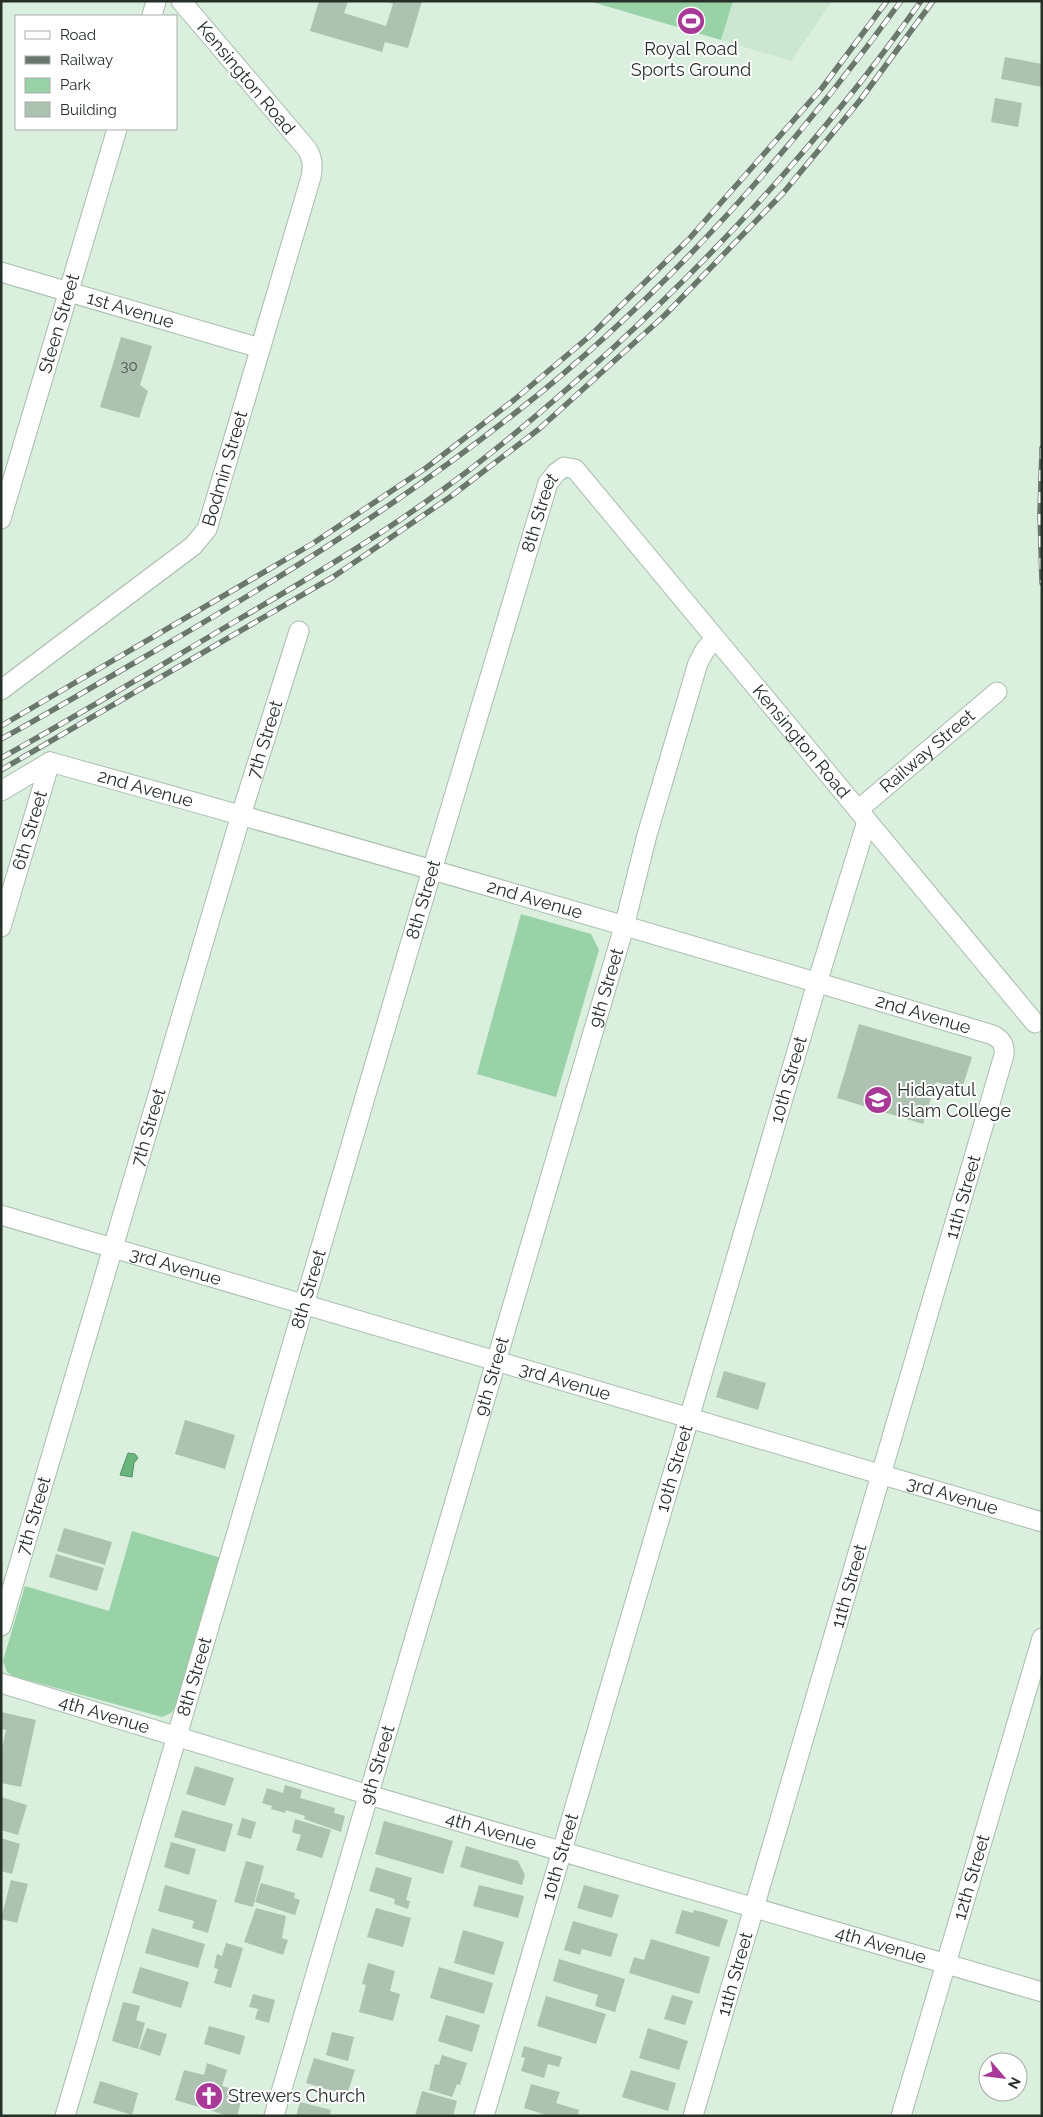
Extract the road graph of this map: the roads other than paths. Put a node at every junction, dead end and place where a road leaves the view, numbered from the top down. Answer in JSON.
{"nodes":[{"id":1,"x":156,"y":1,"type":"edge"},
{"id":2,"x":181,"y":1,"type":"edge"},
{"id":3,"x":152,"y":15,"type":"edge"},
{"id":4,"x":117,"y":130,"type":"edge"},
{"id":5,"x":311,"y":156,"type":"joint"},
{"id":6,"x":1,"y":272,"type":"edge"},
{"id":7,"x":67,"y":292,"type":"junction"},
{"id":8,"x":260,"y":348,"type":"junction"},
{"id":9,"x":564,"y":467,"type":"joint"},
{"id":10,"x":1,"y":520,"type":"edge"},
{"id":11,"x":299,"y":631,"type":"dead end"},
{"id":12,"x":715,"y":639,"type":"junction"},
{"id":13,"x":1,"y":690,"type":"edge"},
{"id":14,"x":997,"y":692,"type":"dead end"},
{"id":15,"x":50,"y":762,"type":"junction"},
{"id":16,"x":1,"y":791,"type":"edge"},
{"id":17,"x":241,"y":815,"type":"junction"},
{"id":18,"x":862,"y":815,"type":"junction"},
{"id":19,"x":432,"y":870,"type":"junction"},
{"id":20,"x":1,"y":927,"type":"edge"},
{"id":21,"x":624,"y":927,"type":"junction"},
{"id":22,"x":817,"y":982,"type":"junction"},
{"id":23,"x":1035,"y":1023,"type":"dead end"},
{"id":24,"x":1004,"y":1056,"type":"joint"},
{"id":25,"x":1,"y":1215,"type":"edge"},
{"id":26,"x":113,"y":1248,"type":"junction"},
{"id":27,"x":304,"y":1304,"type":"junction"},
{"id":28,"x":496,"y":1361,"type":"junction"},
{"id":29,"x":689,"y":1418,"type":"junction"},
{"id":30,"x":882,"y":1474,"type":"junction"},
{"id":31,"x":1042,"y":1522,"type":"edge"},
{"id":32,"x":1,"y":1626,"type":"edge"},
{"id":33,"x":1042,"y":1638,"type":"edge"},
{"id":34,"x":1,"y":1683,"type":"edge"},
{"id":35,"x":177,"y":1736,"type":"junction"},
{"id":36,"x":369,"y":1795,"type":"junction"},
{"id":37,"x":561,"y":1851,"type":"junction"},
{"id":38,"x":754,"y":1907,"type":"junction"},
{"id":39,"x":946,"y":1963,"type":"junction"},
{"id":40,"x":1042,"y":1992,"type":"edge"},
{"id":41,"x":65,"y":2116,"type":"edge"},
{"id":42,"x":274,"y":2116,"type":"edge"},
{"id":43,"x":484,"y":2116,"type":"edge"},
{"id":44,"x":693,"y":2116,"type":"edge"},
{"id":45,"x":901,"y":2116,"type":"edge"}],
"edges":[{"from":1,"to":3,"type":"street"},
{"from":2,"to":5,"type":"street","name":"Kensington Road"},
{"from":4,"to":7,"type":"street","name":"Steen Street"},
{"from":5,"to":8,"type":"street","name":"Bodmin Street"},
{"from":6,"to":7,"type":"street","name":"1st Avenue"},
{"from":7,"to":8,"type":"street","name":"1st Avenue"},
{"from":7,"to":10,"type":"street","name":"Steen Street"},
{"from":8,"to":13,"type":"street","name":"Bodmin Street"},
{"from":9,"to":12,"type":"street","name":"Kensington Road"},
{"from":9,"to":19,"type":"street","name":"8th Street"},
{"from":11,"to":17,"type":"street","name":"7th Street"},
{"from":12,"to":18,"type":"street","name":"Kensington Road"},
{"from":12,"to":21,"type":"street","name":"9th Street"},
{"from":14,"to":18,"type":"street","name":"Railway Street"},
{"from":15,"to":16,"type":"street"},
{"from":15,"to":17,"type":"street","name":"2nd Avenue"},
{"from":15,"to":20,"type":"street","name":"6th Street"},
{"from":17,"to":19,"type":"street","name":"2nd Avenue"},
{"from":17,"to":26,"type":"street","name":"7th Street"},
{"from":18,"to":22,"type":"street","name":"10th Street"},
{"from":18,"to":23,"type":"street","name":"Kensington Road"},
{"from":19,"to":21,"type":"street","name":"2nd Avenue"},
{"from":19,"to":27,"type":"street","name":"8th Street"},
{"from":21,"to":22,"type":"street","name":"2nd Avenue"},
{"from":21,"to":28,"type":"street","name":"9th Street"},
{"from":22,"to":24,"type":"street","name":"2nd Avenue"},
{"from":22,"to":29,"type":"street","name":"10th Street"},
{"from":24,"to":30,"type":"street","name":"11th Street"},
{"from":25,"to":26,"type":"street","name":"3rd Avenue"},
{"from":26,"to":27,"type":"street","name":"3rd Avenue"},
{"from":26,"to":32,"type":"street","name":"7th Street"},
{"from":27,"to":28,"type":"street","name":"3rd Avenue"},
{"from":27,"to":35,"type":"street","name":"8th Street"},
{"from":28,"to":29,"type":"street","name":"3rd Avenue"},
{"from":28,"to":36,"type":"street","name":"9th Street"},
{"from":29,"to":30,"type":"street","name":"3rd Avenue"},
{"from":29,"to":37,"type":"street","name":"10th Street"},
{"from":30,"to":31,"type":"street","name":"3rd Avenue"},
{"from":30,"to":38,"type":"street","name":"11th Street"},
{"from":33,"to":39,"type":"street","name":"12th Street"},
{"from":34,"to":35,"type":"street","name":"4th Avenue"},
{"from":35,"to":36,"type":"street","name":"4th Avenue"},
{"from":35,"to":41,"type":"street","name":"8th Street"},
{"from":36,"to":37,"type":"street","name":"4th Avenue"},
{"from":36,"to":42,"type":"street","name":"9th Street"},
{"from":37,"to":38,"type":"street","name":"4th Avenue"},
{"from":37,"to":43,"type":"street","name":"10th Street"},
{"from":38,"to":39,"type":"street","name":"4th Avenue"},
{"from":38,"to":44,"type":"street","name":"11th Street"},
{"from":39,"to":40,"type":"street","name":"4th Avenue"},
{"from":39,"to":45,"type":"street","name":"12th Street"}]}
